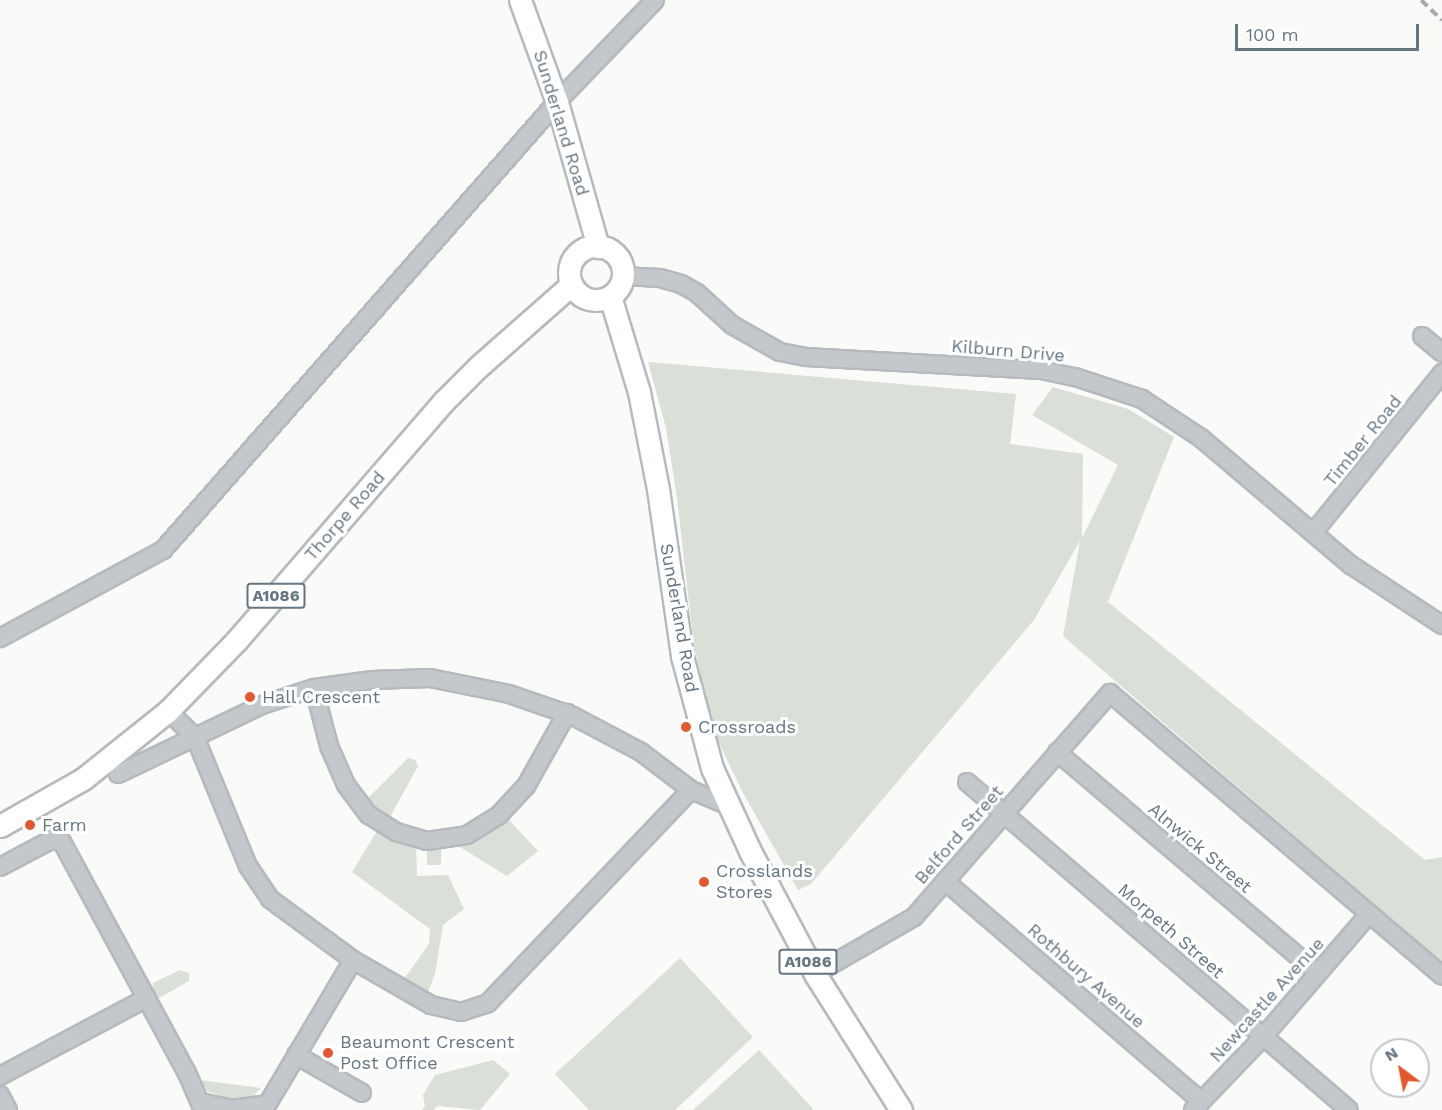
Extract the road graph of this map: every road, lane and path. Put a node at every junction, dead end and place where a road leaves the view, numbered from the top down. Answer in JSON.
{"nodes":[{"id":1,"x":520,"y":0,"type":"edge"},
{"id":2,"x":655,"y":0,"type":"edge"},
{"id":3,"x":557,"y":102,"type":"junction"},
{"id":4,"x":598,"y":247,"type":"junction"},
{"id":5,"x":623,"y":276,"type":"junction"},
{"id":6,"x":571,"y":285,"type":"junction"},
{"id":7,"x":610,"y":296,"type":"junction"},
{"id":8,"x":1422,"y":336,"type":"dead end"},
{"id":9,"x":1442,"y":353,"type":"edge"},
{"id":10,"x":1442,"y":373,"type":"edge"},
{"id":11,"x":1313,"y":533,"type":"junction"},
{"id":12,"x":1442,"y":625,"type":"edge"},
{"id":13,"x":0,"y":638,"type":"edge"},
{"id":14,"x":314,"y":688,"type":"junction"},
{"id":15,"x":168,"y":711,"type":"junction"},
{"id":16,"x":567,"y":713,"type":"junction"},
{"id":17,"x":195,"y":737,"type":"junction"},
{"id":18,"x":1058,"y":752,"type":"junction"},
{"id":19,"x":118,"y":774,"type":"dead end"},
{"id":20,"x":967,"y":782,"type":"dead end"},
{"id":21,"x":691,"y":790,"type":"junction"},
{"id":22,"x":729,"y":806,"type":"junction"},
{"id":23,"x":1003,"y":813,"type":"junction"},
{"id":24,"x":0,"y":826,"type":"edge"},
{"id":25,"x":0,"y":867,"type":"edge"},
{"id":26,"x":945,"y":881,"type":"junction"},
{"id":27,"x":1369,"y":914,"type":"junction"},
{"id":28,"x":353,"y":960,"type":"junction"},
{"id":29,"x":1318,"y":973,"type":"junction"},
{"id":30,"x":815,"y":975,"type":"junction"},
{"id":31,"x":1442,"y":976,"type":"edge"},
{"id":32,"x":147,"y":998,"type":"junction"},
{"id":33,"x":1263,"y":1037,"type":"junction"},
{"id":34,"x":296,"y":1055,"type":"junction"},
{"id":35,"x":0,"y":1076,"type":"edge"},
{"id":36,"x":362,"y":1093,"type":"dead end"},
{"id":37,"x":0,"y":1095,"type":"edge"},
{"id":38,"x":1197,"y":1105,"type":"edge"},
{"id":39,"x":202,"y":1106,"type":"edge"},
{"id":40,"x":266,"y":1107,"type":"edge"},
{"id":41,"x":8,"y":1110,"type":"edge"},
{"id":42,"x":901,"y":1110,"type":"edge"},
{"id":43,"x":1349,"y":1110,"type":"edge"}],
"edges":[{"from":1,"to":3,"type":"main road","name":"Sunderland Road"},
{"from":2,"to":3,"type":"street"},
{"from":3,"to":4,"type":"main road","name":"Sunderland Road"},
{"from":3,"to":13,"type":"street"},
{"from":4,"to":5,"type":"main road"},
{"from":4,"to":6,"type":"main road"},
{"from":5,"to":7,"type":"main road"},
{"from":5,"to":11,"type":"street","name":"Kilburn Drive"},
{"from":6,"to":7,"type":"main road"},
{"from":6,"to":15,"type":"main road","name":"Thorpe Road","number":"A1086"},
{"from":7,"to":22,"type":"main road","name":"Sunderland Road","number":"A1086"},
{"from":8,"to":9,"type":"street"},
{"from":10,"to":11,"type":"street","name":"Timber Road"},
{"from":11,"to":12,"type":"street","name":"Kilburn Drive"},
{"from":14,"to":16,"type":"street"},
{"from":14,"to":16,"type":"street"},
{"from":14,"to":17,"type":"street"},
{"from":15,"to":17,"type":"street"},
{"from":15,"to":24,"type":"main road","name":"Thorpe Road","number":"A1086"},
{"from":16,"to":21,"type":"street"},
{"from":17,"to":19,"type":"street"},
{"from":17,"to":28,"type":"street"},
{"from":18,"to":23,"type":"street","name":"Belford Street"},
{"from":18,"to":27,"type":"street","name":"Belford Street"},
{"from":18,"to":29,"type":"street","name":"Alnwick Street"},
{"from":20,"to":23,"type":"street","name":"Morpeth Street"},
{"from":21,"to":22,"type":"street"},
{"from":21,"to":28,"type":"street"},
{"from":22,"to":30,"type":"main road","name":"Sunderland Road","number":"A1086"},
{"from":23,"to":26,"type":"street","name":"Belford Street"},
{"from":23,"to":33,"type":"street","name":"Morpeth Street"},
{"from":25,"to":32,"type":"street"},
{"from":26,"to":30,"type":"street","name":"Belford Street"},
{"from":26,"to":38,"type":"street","name":"Rothbury Avenue"},
{"from":27,"to":29,"type":"street","name":"Newcastle Avenue"},
{"from":27,"to":31,"type":"street"},
{"from":28,"to":34,"type":"street"},
{"from":29,"to":33,"type":"street","name":"Newcastle Avenue"},
{"from":30,"to":42,"type":"main road","name":"Sunderland Road","number":"A1086"},
{"from":32,"to":35,"type":"street"},
{"from":32,"to":39,"type":"street"},
{"from":33,"to":38,"type":"street","name":"Newcastle Avenue"},
{"from":33,"to":43,"type":"street","name":"Morpeth Street"},
{"from":34,"to":36,"type":"street"},
{"from":34,"to":40,"type":"street"},
{"from":37,"to":41,"type":"street"},
{"from":39,"to":40,"type":"street"}]}
